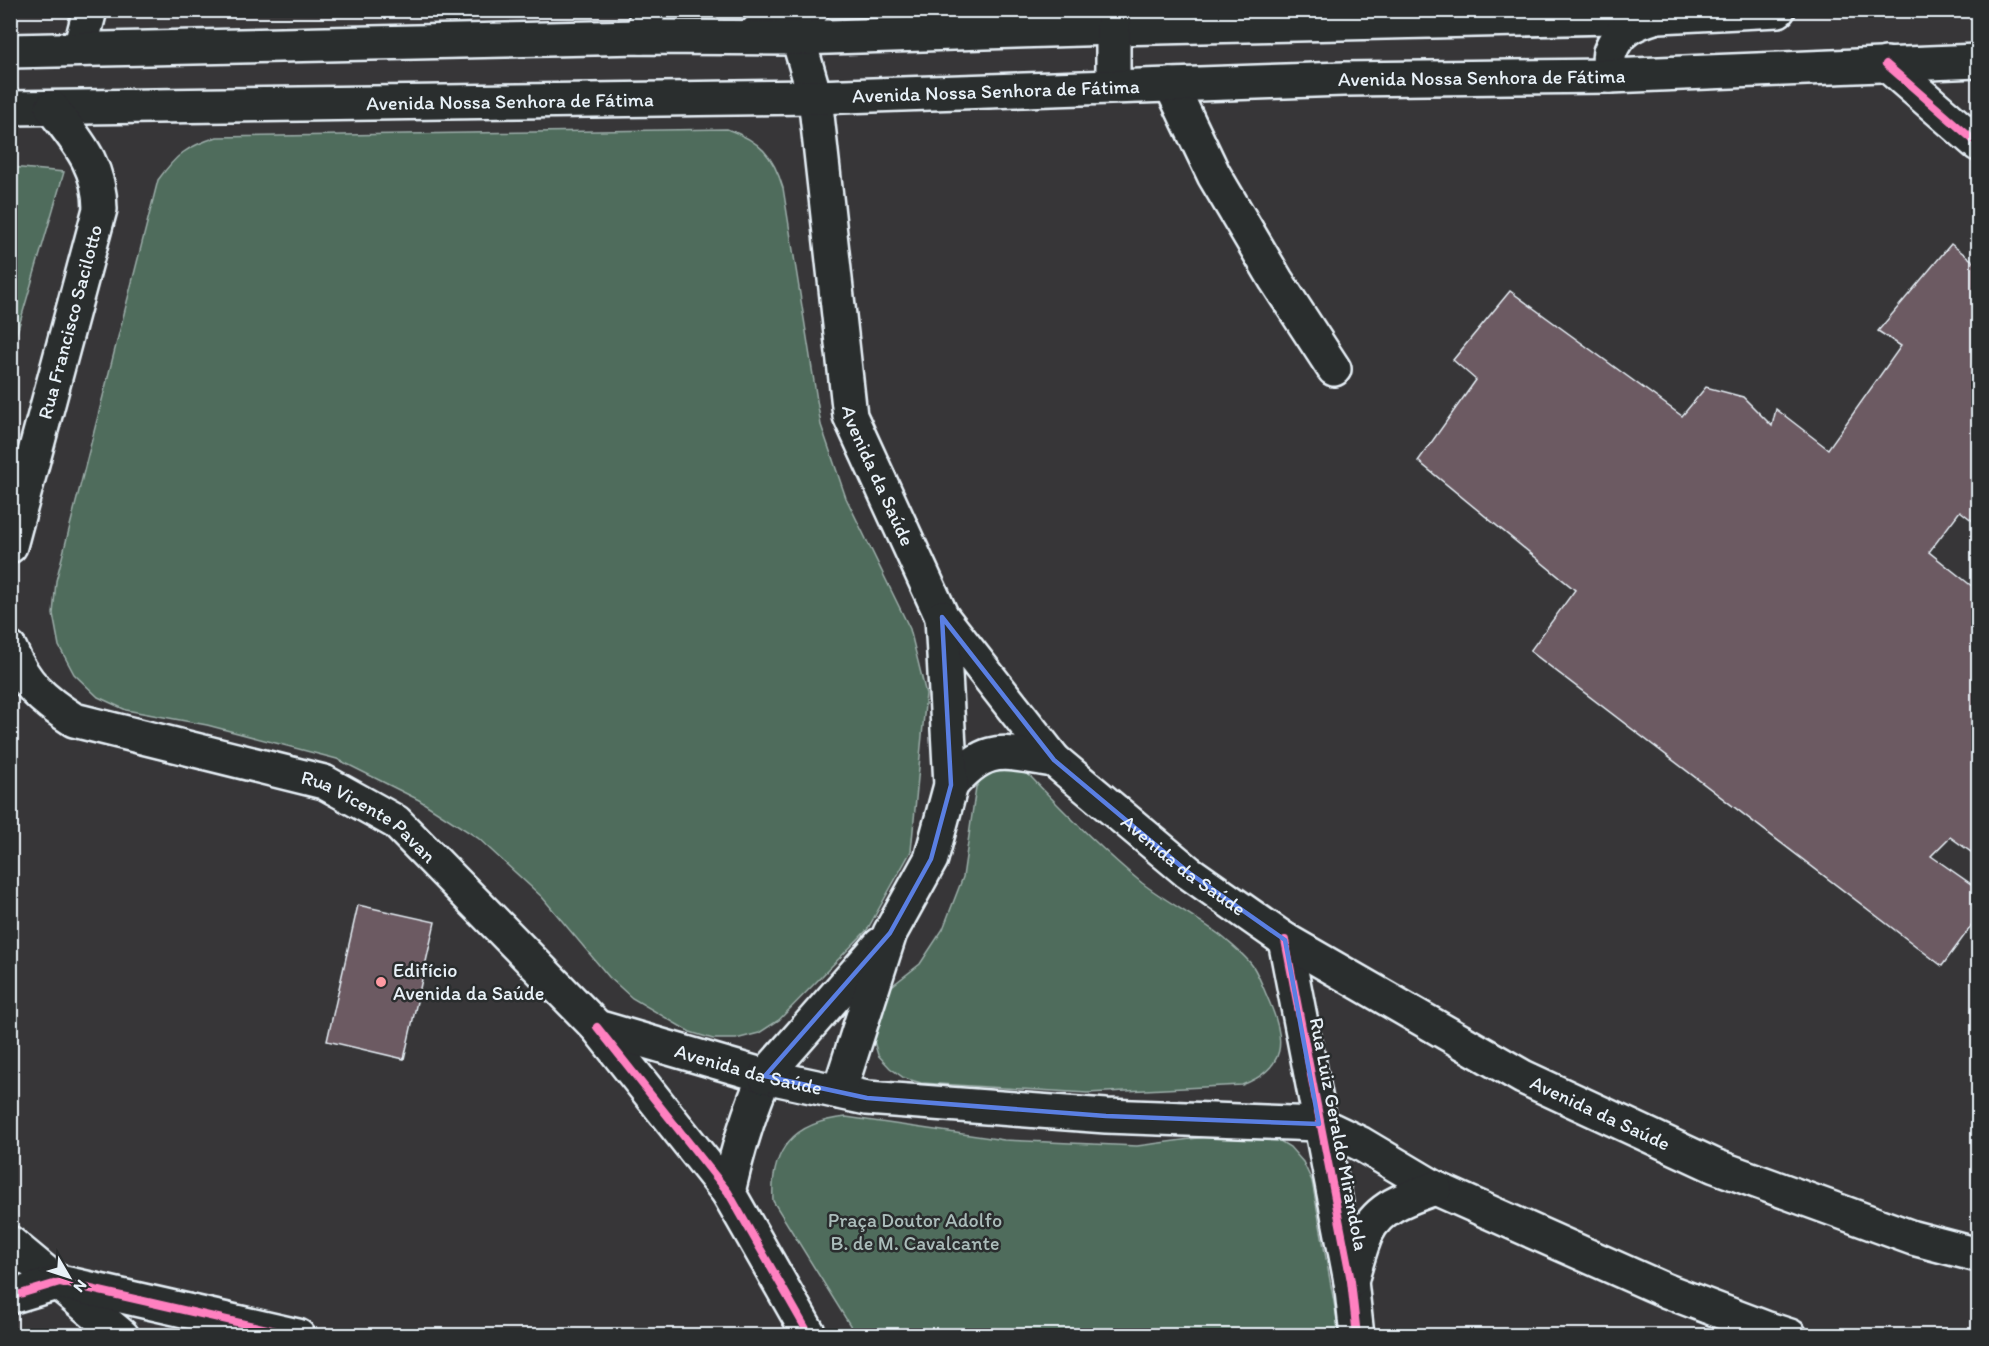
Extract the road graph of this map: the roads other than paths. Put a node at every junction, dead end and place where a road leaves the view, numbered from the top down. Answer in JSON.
{"nodes":[{"id":1,"x":90,"y":10,"type":"edge"},
{"id":2,"x":826,"y":10,"type":"edge"},
{"id":3,"x":1778,"y":10,"type":"edge"},
{"id":4,"x":1573,"y":14,"type":"edge"},
{"id":5,"x":1417,"y":15,"type":"edge"},
{"id":6,"x":1659,"y":16,"type":"junction"},
{"id":7,"x":1114,"y":19,"type":"edge"},
{"id":8,"x":645,"y":24,"type":"edge"},
{"id":9,"x":805,"y":24,"type":"edge"},
{"id":10,"x":80,"y":49,"type":"junction"},
{"id":11,"x":10,"y":51,"type":"edge"},
{"id":12,"x":1978,"y":61,"type":"edge"},
{"id":13,"x":1886,"y":64,"type":"junction"},
{"id":14,"x":1610,"y":76,"type":"junction"},
{"id":15,"x":1171,"y":85,"type":"junction"},
{"id":16,"x":1113,"y":86,"type":"junction"},
{"id":17,"x":815,"y":97,"type":"junction"},
{"id":18,"x":10,"y":108,"type":"edge"},
{"id":19,"x":51,"y":108,"type":"junction"},
{"id":20,"x":1978,"y":144,"type":"edge"},
{"id":21,"x":1334,"y":369,"type":"dead end"},
{"id":22,"x":10,"y":546,"type":"edge"},
{"id":23,"x":942,"y":617,"type":"junction"},
{"id":24,"x":10,"y":649,"type":"edge"},
{"id":25,"x":1054,"y":760,"type":"junction"},
{"id":26,"x":951,"y":785,"type":"junction"},
{"id":27,"x":890,"y":933,"type":"junction"},
{"id":28,"x":1285,"y":940,"type":"junction"},
{"id":29,"x":597,"y":1027,"type":"junction"},
{"id":30,"x":765,"y":1076,"type":"junction"},
{"id":31,"x":839,"y":1092,"type":"junction"},
{"id":32,"x":1319,"y":1124,"type":"junction"},
{"id":33,"x":1435,"y":1188,"type":"junction"},
{"id":34,"x":728,"y":1192,"type":"junction"},
{"id":35,"x":10,"y":1243,"type":"edge"},
{"id":36,"x":1978,"y":1255,"type":"edge"},
{"id":37,"x":1351,"y":1281,"type":"junction"},
{"id":38,"x":60,"y":1282,"type":"junction"},
{"id":39,"x":10,"y":1297,"type":"edge"},
{"id":40,"x":122,"y":1335,"type":"edge"},
{"id":41,"x":298,"y":1335,"type":"edge"},
{"id":42,"x":810,"y":1335,"type":"edge"},
{"id":43,"x":1358,"y":1335,"type":"edge"},
{"id":44,"x":1790,"y":1335,"type":"edge"}],
"edges":[{"from":1,"to":10,"type":"main road"},
{"from":2,"to":9,"type":"main road"},
{"from":3,"to":6,"type":"main road"},
{"from":4,"to":5,"type":"main road"},
{"from":4,"to":6,"type":"main road"},
{"from":5,"to":7,"type":"main road"},
{"from":6,"to":14,"type":"main road"},
{"from":7,"to":9,"type":"main road"},
{"from":7,"to":16,"type":"main road"},
{"from":8,"to":9,"type":"main road"},
{"from":8,"to":10,"type":"main road"},
{"from":9,"to":17,"type":"main road","name":"Avenida da Saúde"},
{"from":10,"to":11,"type":"main road"},
{"from":12,"to":13,"type":"main road","name":"Avenida Nossa Senhora de Fátima"},
{"from":13,"to":14,"type":"main road","name":"Avenida Nossa Senhora de Fátima"},
{"from":13,"to":20,"type":"main road"},
{"from":14,"to":15,"type":"main road","name":"Avenida Nossa Senhora de Fátima"},
{"from":15,"to":16,"type":"main road","name":"Avenida Nossa Senhora de Fátima"},
{"from":15,"to":21,"type":"main road"},
{"from":16,"to":17,"type":"main road","name":"Avenida Nossa Senhora de Fátima"},
{"from":17,"to":19,"type":"main road","name":"Avenida Nossa Senhora de Fátima"},
{"from":17,"to":23,"type":"main road","name":"Avenida da Saúde"},
{"from":18,"to":19,"type":"main road","name":"Avenida Nossa Senhora de Fátima"},
{"from":19,"to":22,"type":"main road","name":"Rua Francisco Sacilotto"},
{"from":23,"to":25,"type":"main road","name":"Avenida da Saúde"},
{"from":23,"to":26,"type":"main road"},
{"from":24,"to":29,"type":"main road","name":"Rua Vicente Pavan"},
{"from":25,"to":26,"type":"main road"},
{"from":25,"to":28,"type":"main road","name":"Avenida da Saúde"},
{"from":26,"to":27,"type":"main road"},
{"from":27,"to":30,"type":"main road"},
{"from":27,"to":31,"type":"main road"},
{"from":28,"to":32,"type":"main road","name":"Rua Luiz Geraldo Mirandola"},
{"from":28,"to":36,"type":"main road","name":"Avenida da Saúde"},
{"from":29,"to":30,"type":"main road","name":"Avenida da Saúde"},
{"from":29,"to":34,"type":"main road","name":"Rua Vicente Pavan"},
{"from":30,"to":31,"type":"main road","name":"Avenida da Saúde"},
{"from":30,"to":34,"type":"main road"},
{"from":31,"to":32,"type":"main road","name":"Avenida da Saúde"},
{"from":32,"to":33,"type":"main road","name":"Avenida da Saúde"},
{"from":32,"to":37,"type":"main road","name":"Rua Luiz Geraldo Mirandola"},
{"from":33,"to":37,"type":"main road"},
{"from":33,"to":44,"type":"main road","name":"Avenida da Saúde"},
{"from":34,"to":42,"type":"main road"},
{"from":35,"to":38,"type":"main road"},
{"from":37,"to":43,"type":"main road","name":"Rua Luiz Geraldo Mirandola"},
{"from":38,"to":39,"type":"main road"},
{"from":38,"to":40,"type":"main road"},
{"from":38,"to":41,"type":"main road"}]}
